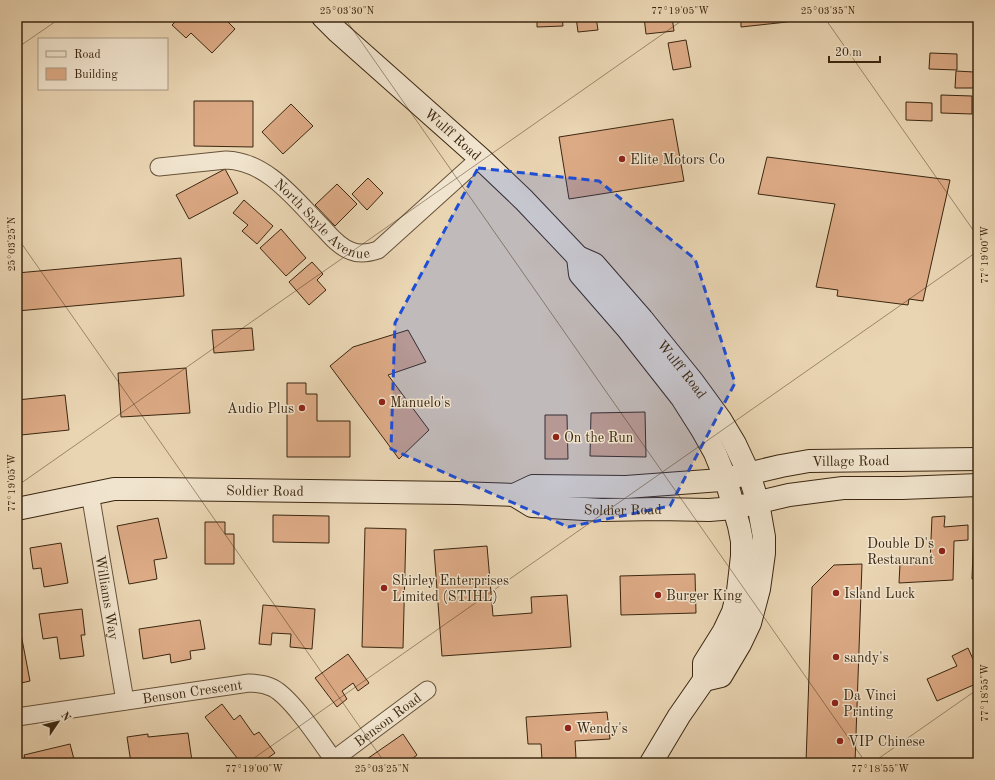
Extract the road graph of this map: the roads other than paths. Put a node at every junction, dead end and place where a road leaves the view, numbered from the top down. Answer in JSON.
{"nodes":[{"id":1,"x":323,"y":17,"type":"edge"},
{"id":2,"x":480,"y":158,"type":"junction"},
{"id":3,"x":159,"y":167,"type":"dead end"},
{"id":4,"x":578,"y":257,"type":"junction"},
{"id":5,"x":978,"y":459,"type":"edge"},
{"id":6,"x":749,"y":474,"type":"junction"},
{"id":7,"x":726,"y":480,"type":"junction"},
{"id":8,"x":978,"y":485,"type":"edge"},
{"id":9,"x":90,"y":494,"type":"junction"},
{"id":10,"x":514,"y":495,"type":"junction"},
{"id":11,"x":758,"y":503,"type":"junction"},
{"id":12,"x":734,"y":508,"type":"junction"},
{"id":13,"x":17,"y":509,"type":"edge"},
{"id":14,"x":704,"y":680,"type":"junction"},
{"id":15,"x":427,"y":690,"type":"dead end"},
{"id":16,"x":126,"y":701,"type":"junction"},
{"id":17,"x":17,"y":717,"type":"edge"},
{"id":18,"x":331,"y":761,"type":"edge"},
{"id":19,"x":651,"y":763,"type":"edge"}],
"edges":[{"from":1,"to":2,"type":"main road","name":"Wulff Road"},
{"from":2,"to":3,"type":"street","name":"North Sayle Avenue"},
{"from":2,"to":4,"type":"main road","name":"Wulff Road"},
{"from":4,"to":6,"type":"main road","name":"Wulff Road"},
{"from":4,"to":7,"type":"main road","name":"Wulff Road"},
{"from":5,"to":6,"type":"main road","name":"Village Road"},
{"from":6,"to":7,"type":"main road","name":"Village Road"},
{"from":6,"to":11,"type":"main road","name":"Wulff Road"},
{"from":7,"to":10,"type":"main road","name":"Soldier Road"},
{"from":7,"to":12,"type":"main road","name":"Wulff Road"},
{"from":8,"to":11,"type":"main road","name":"Village Road"},
{"from":9,"to":10,"type":"main road","name":"Soldier Road"},
{"from":9,"to":13,"type":"main road","name":"Soldier Road"},
{"from":9,"to":16,"type":"street","name":"Williams Way"},
{"from":10,"to":12,"type":"main road","name":"Soldier Road"},
{"from":11,"to":12,"type":"main road","name":"Village Road"},
{"from":11,"to":14,"type":"main road","name":"Wulff Road"},
{"from":12,"to":14,"type":"main road","name":"Wulff Road"},
{"from":14,"to":19,"type":"main road"},
{"from":15,"to":18,"type":"street","name":"Benson Road"},
{"from":16,"to":17,"type":"street","name":"Benson Crescent"},
{"from":16,"to":18,"type":"street","name":"Benson Crescent"}]}
